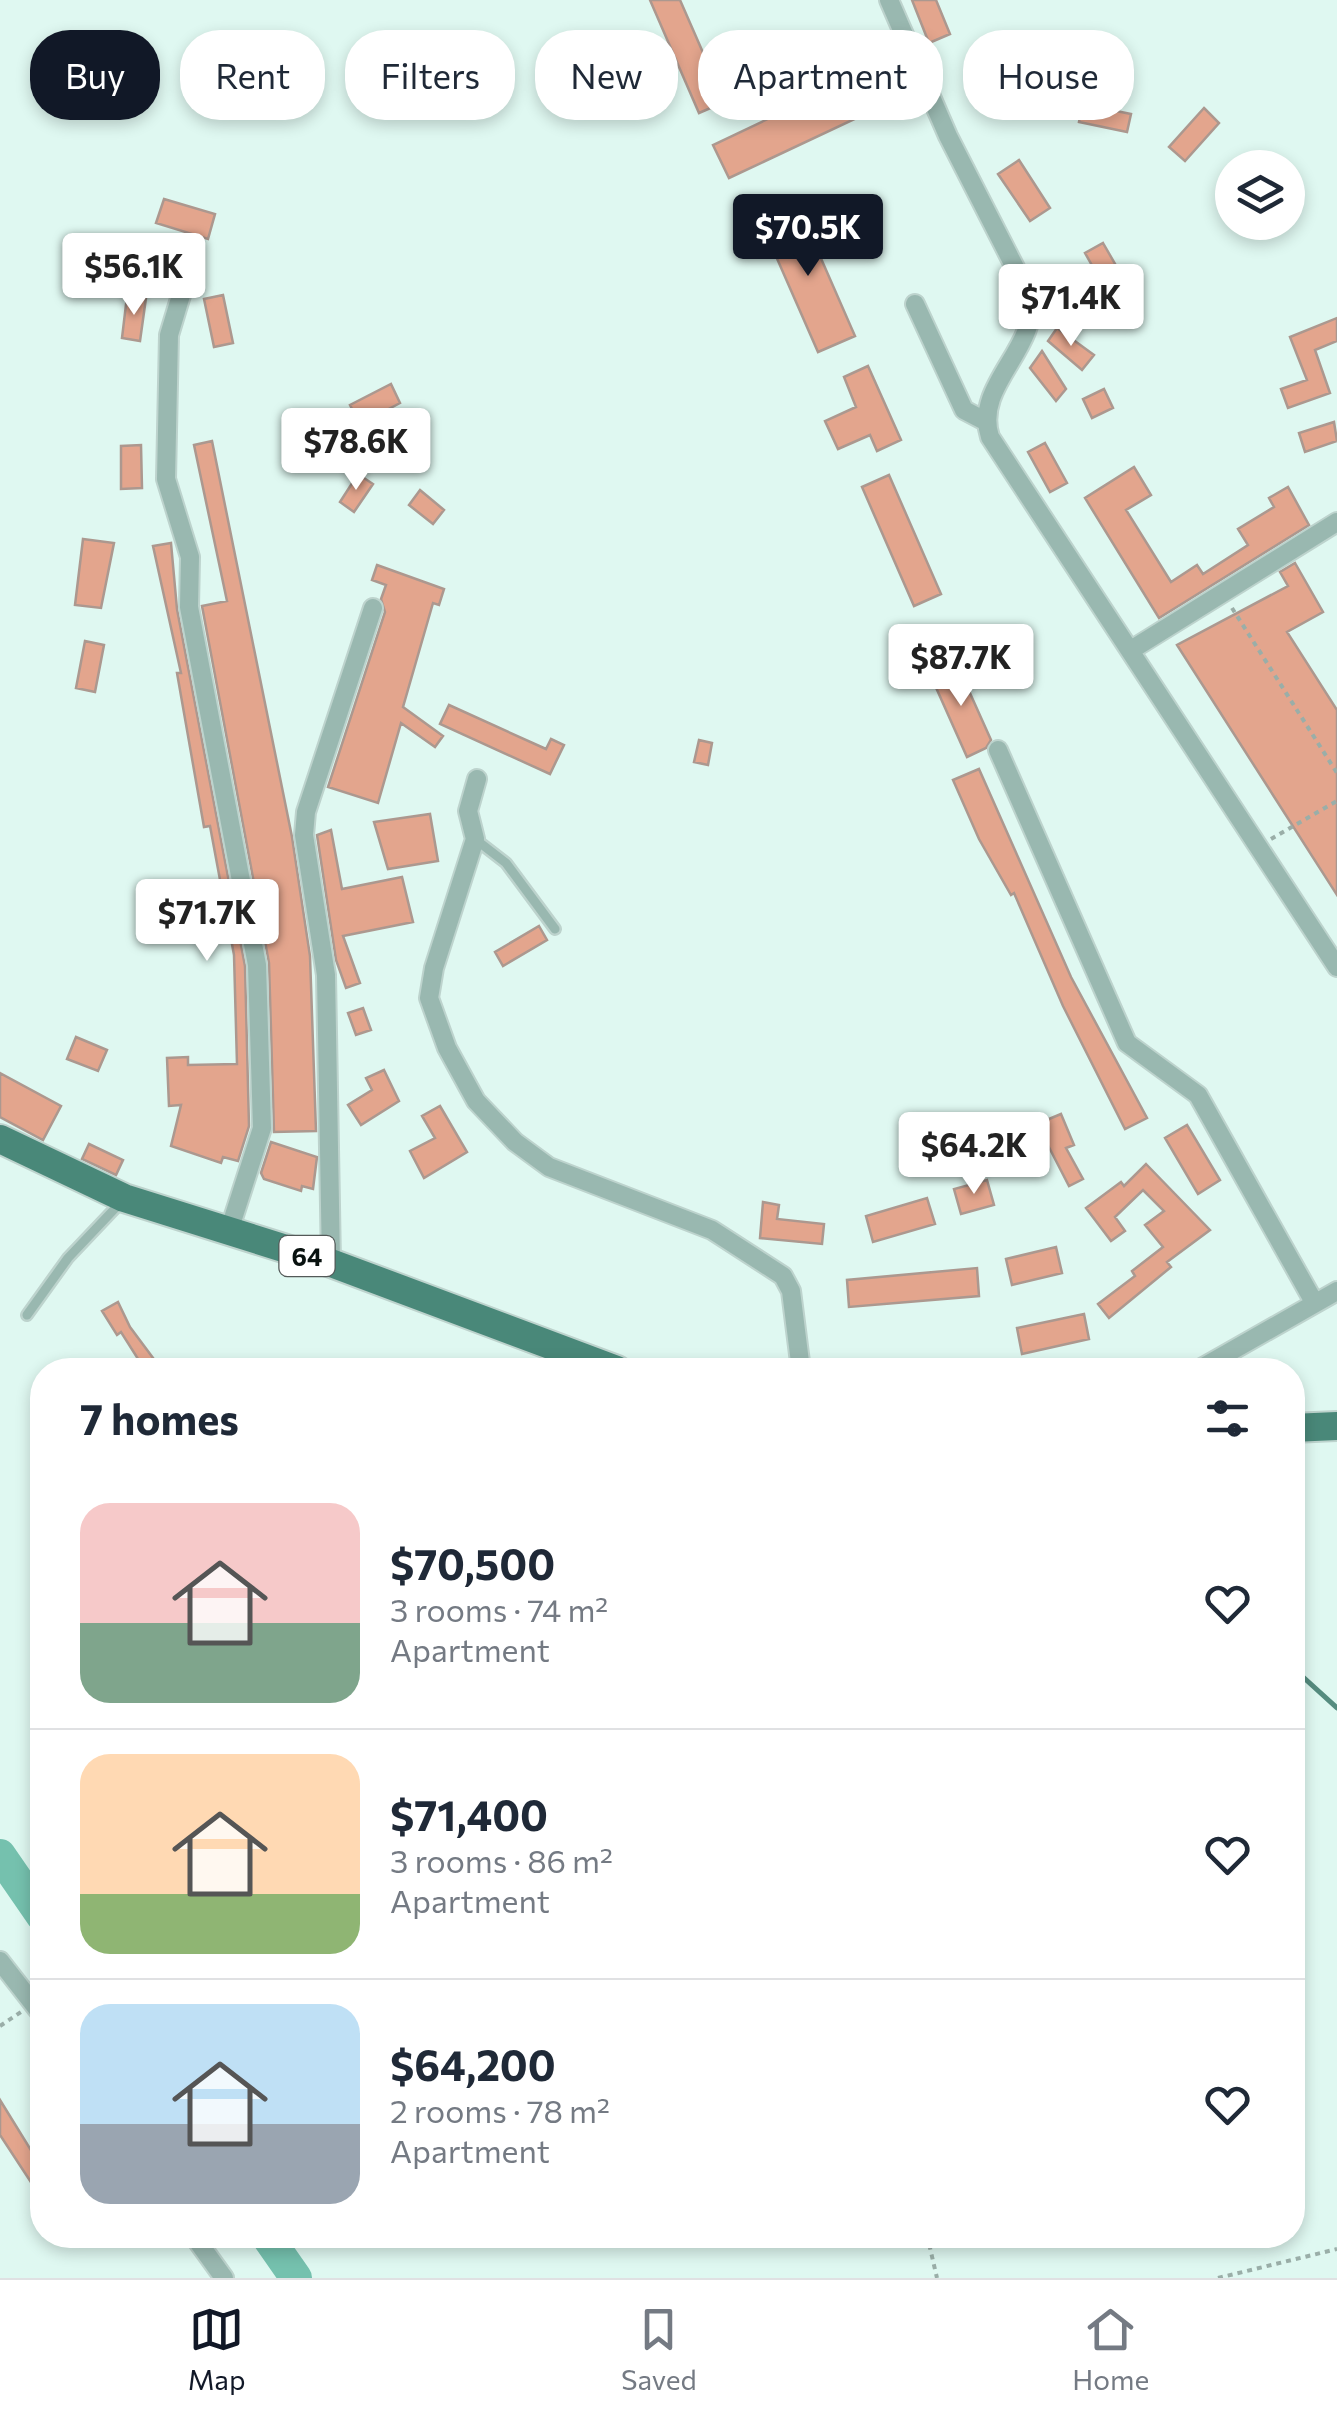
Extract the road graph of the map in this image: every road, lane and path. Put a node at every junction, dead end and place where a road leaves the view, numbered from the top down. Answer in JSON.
{"nodes":[{"id":1,"x":889,"y":0,"type":"edge"},
{"id":2,"x":182,"y":292,"type":"dead end"},
{"id":3,"x":915,"y":304,"type":"dead end"},
{"id":4,"x":985,"y":421,"type":"junction"},
{"id":5,"x":1337,"y":522,"type":"edge"},
{"id":6,"x":1223,"y":593,"type":"junction"},
{"id":7,"x":373,"y":608,"type":"dead end"},
{"id":8,"x":1131,"y":650,"type":"junction"},
{"id":9,"x":998,"y":750,"type":"dead end"},
{"id":10,"x":1337,"y":773,"type":"edge"},
{"id":11,"x":477,"y":779,"type":"dead end"},
{"id":12,"x":1337,"y":801,"type":"edge"},
{"id":13,"x":475,"y":839,"type":"junction"},
{"id":14,"x":1258,"y":847,"type":"junction"},
{"id":15,"x":555,"y":929,"type":"dead end"},
{"id":16,"x":1337,"y":967,"type":"edge"},
{"id":17,"x":0,"y":1138,"type":"edge"},
{"id":18,"x":124,"y":1198,"type":"junction"},
{"id":19,"x":229,"y":1231,"type":"junction"},
{"id":20,"x":331,"y":1263,"type":"junction"},
{"id":21,"x":1337,"y":1292,"type":"edge"},
{"id":22,"x":1314,"y":1302,"type":"junction"},
{"id":23,"x":28,"y":1315,"type":"dead end"},
{"id":24,"x":585,"y":1358,"type":"edge"},
{"id":25,"x":799,"y":1358,"type":"edge"},
{"id":26,"x":1218,"y":1358,"type":"edge"},
{"id":27,"x":1337,"y":1426,"type":"edge"},
{"id":28,"x":1305,"y":1427,"type":"edge"},
{"id":29,"x":0,"y":1961,"type":"edge"},
{"id":30,"x":30,"y":2000,"type":"edge"},
{"id":31,"x":202,"y":2248,"type":"edge"},
{"id":32,"x":930,"y":2248,"type":"edge"},
{"id":33,"x":1337,"y":2249,"type":"edge"},
{"id":34,"x":224,"y":2278,"type":"edge"},
{"id":35,"x":937,"y":2278,"type":"edge"},
{"id":36,"x":1218,"y":2278,"type":"edge"}],
"edges":[{"from":1,"to":4,"type":"street"},
{"from":2,"to":19,"type":"street"},
{"from":3,"to":4,"type":"street"},
{"from":4,"to":8,"type":"street"},
{"from":5,"to":6,"type":"street"},
{"from":6,"to":8,"type":"street"},
{"from":6,"to":10,"type":"path"},
{"from":7,"to":20,"type":"street"},
{"from":8,"to":14,"type":"street"},
{"from":9,"to":22,"type":"street"},
{"from":11,"to":13,"type":"street"},
{"from":12,"to":14,"type":"path"},
{"from":13,"to":15,"type":"lane"},
{"from":13,"to":25,"type":"street"},
{"from":14,"to":16,"type":"street"},
{"from":17,"to":18,"type":"main road","number":"64"},
{"from":18,"to":19,"type":"main road","number":"64"},
{"from":18,"to":23,"type":"lane"},
{"from":19,"to":20,"type":"main road","number":"64"},
{"from":20,"to":24,"type":"main road","number":"64"},
{"from":21,"to":22,"type":"street"},
{"from":22,"to":26,"type":"street"},
{"from":27,"to":28,"type":"main road"},
{"from":29,"to":30,"type":"street"},
{"from":31,"to":34,"type":"street"},
{"from":32,"to":35,"type":"path"},
{"from":33,"to":36,"type":"path"}]}
